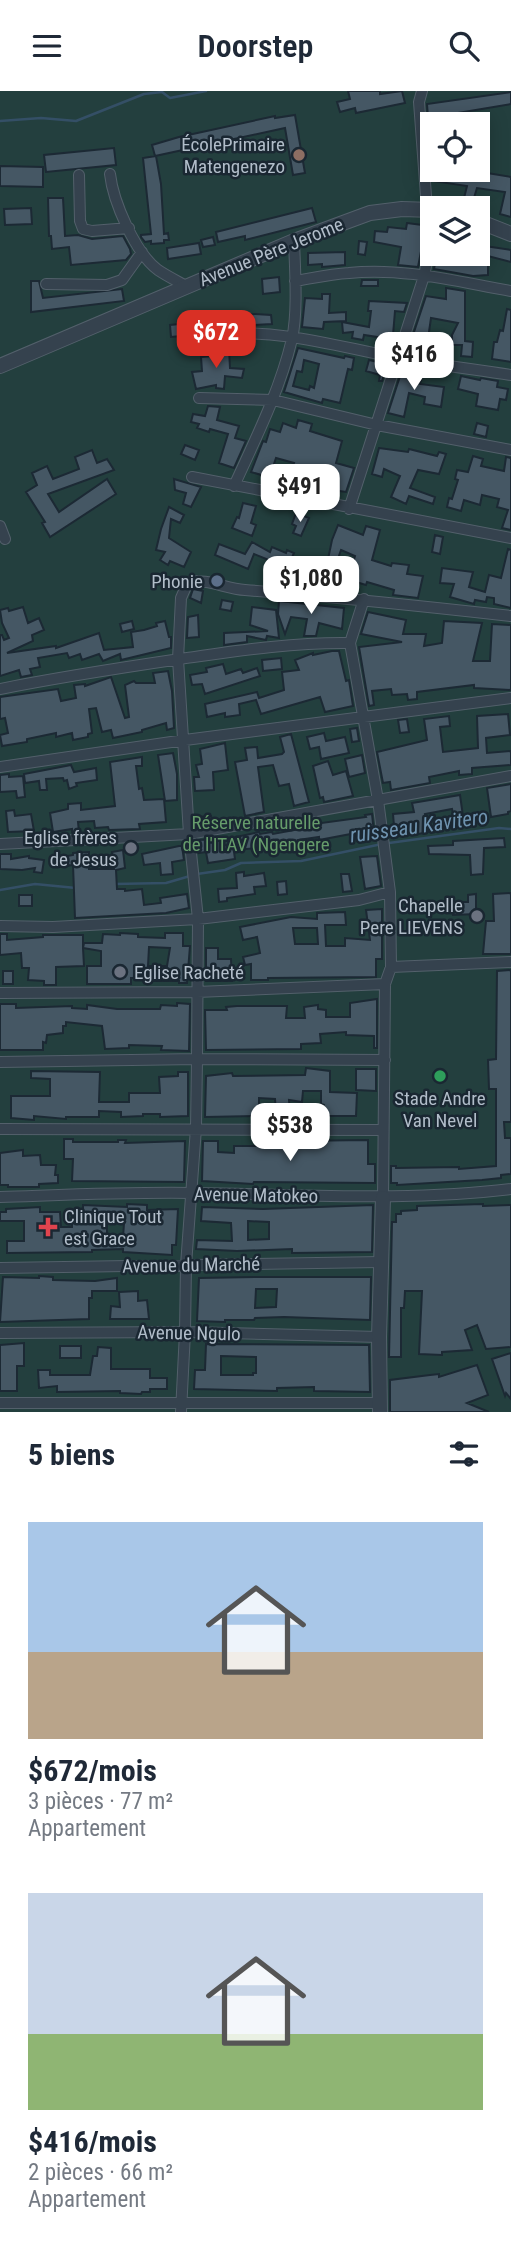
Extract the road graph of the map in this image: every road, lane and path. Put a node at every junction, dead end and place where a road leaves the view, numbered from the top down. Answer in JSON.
{"nodes":[{"id":1,"x":422,"y":91,"type":"edge"},
{"id":2,"x":110,"y":174,"type":"dead end"},
{"id":3,"x":79,"y":175,"type":"dead end"},
{"id":4,"x":429,"y":196,"type":"edge"},
{"id":5,"x":420,"y":210,"type":"edge"},
{"id":6,"x":490,"y":226,"type":"edge"},
{"id":7,"x":129,"y":228,"type":"junction"},
{"id":8,"x":511,"y":234,"type":"edge"},
{"id":9,"x":294,"y":241,"type":"junction"},
{"id":10,"x":142,"y":252,"type":"junction"},
{"id":11,"x":426,"y":266,"type":"edge"},
{"id":12,"x":424,"y":277,"type":"junction"},
{"id":13,"x":295,"y":281,"type":"junction"},
{"id":14,"x":46,"y":284,"type":"dead end"},
{"id":15,"x":186,"y":286,"type":"junction"},
{"id":16,"x":511,"y":291,"type":"edge"},
{"id":17,"x":217,"y":335,"type":"dead end"},
{"id":18,"x":292,"y":337,"type":"junction"},
{"id":19,"x":397,"y":358,"type":"junction"},
{"id":20,"x":0,"y":366,"type":"edge"},
{"id":21,"x":511,"y":375,"type":"edge"},
{"id":22,"x":199,"y":398,"type":"dead end"},
{"id":23,"x":273,"y":400,"type":"junction"},
{"id":24,"x":377,"y":425,"type":"junction"},
{"id":25,"x":511,"y":450,"type":"edge"},
{"id":26,"x":192,"y":477,"type":"dead end"},
{"id":27,"x":234,"y":486,"type":"junction"},
{"id":28,"x":349,"y":509,"type":"junction"},
{"id":29,"x":0,"y":526,"type":"edge"},
{"id":30,"x":511,"y":538,"type":"edge"},
{"id":31,"x":5,"y":539,"type":"dead end"},
{"id":32,"x":364,"y":599,"type":"junction"},
{"id":33,"x":511,"y":616,"type":"edge"},
{"id":34,"x":350,"y":643,"type":"junction"},
{"id":35,"x":178,"y":660,"type":"junction"},
{"id":36,"x":0,"y":689,"type":"edge"},
{"id":37,"x":511,"y":698,"type":"edge"},
{"id":38,"x":363,"y":716,"type":"junction"},
{"id":39,"x":185,"y":740,"type":"junction"},
{"id":40,"x":0,"y":767,"type":"edge"},
{"id":41,"x":511,"y":776,"type":"edge"},
{"id":42,"x":378,"y":800,"type":"junction"},
{"id":43,"x":189,"y":834,"type":"junction"},
{"id":44,"x":0,"y":844,"type":"edge"},
{"id":45,"x":390,"y":892,"type":"junction"},
{"id":46,"x":198,"y":919,"type":"junction"},
{"id":47,"x":0,"y":926,"type":"edge"},
{"id":48,"x":511,"y":962,"type":"edge"},
{"id":49,"x":391,"y":967,"type":"junction"},
{"id":50,"x":385,"y":983,"type":"junction"},
{"id":51,"x":197,"y":992,"type":"junction"},
{"id":52,"x":0,"y":993,"type":"edge"},
{"id":53,"x":197,"y":1059,"type":"junction"},
{"id":54,"x":385,"y":1060,"type":"junction"},
{"id":55,"x":0,"y":1062,"type":"edge"},
{"id":56,"x":196,"y":1128,"type":"junction"},
{"id":57,"x":0,"y":1129,"type":"edge"},
{"id":58,"x":383,"y":1130,"type":"junction"},
{"id":59,"x":511,"y":1189,"type":"edge"},
{"id":60,"x":190,"y":1193,"type":"junction"},
{"id":61,"x":0,"y":1197,"type":"edge"},
{"id":62,"x":383,"y":1198,"type":"junction"},
{"id":63,"x":382,"y":1262,"type":"junction"},
{"id":64,"x":186,"y":1265,"type":"junction"},
{"id":65,"x":0,"y":1268,"type":"edge"},
{"id":66,"x":185,"y":1332,"type":"junction"},
{"id":67,"x":0,"y":1333,"type":"edge"},
{"id":68,"x":379,"y":1337,"type":"junction"},
{"id":69,"x":0,"y":1403,"type":"edge"},
{"id":70,"x":181,"y":1407,"type":"edge"},
{"id":71,"x":380,"y":1408,"type":"edge"}],
"edges":[{"from":1,"to":4,"type":"street"},
{"from":2,"to":7,"type":"street"},
{"from":3,"to":7,"type":"street"},
{"from":5,"to":9,"type":"street","name":"Avenue Père Jerome"},
{"from":6,"to":8,"type":"street"},
{"from":7,"to":10,"type":"street"},
{"from":9,"to":13,"type":"street"},
{"from":9,"to":15,"type":"street","name":"Avenue Père Jerome"},
{"from":10,"to":14,"type":"street"},
{"from":10,"to":15,"type":"street"},
{"from":11,"to":12,"type":"street"},
{"from":12,"to":13,"type":"street"},
{"from":12,"to":16,"type":"street"},
{"from":12,"to":19,"type":"street"},
{"from":13,"to":18,"type":"street"},
{"from":15,"to":20,"type":"street","name":"Avenue Père Jerome"},
{"from":17,"to":18,"type":"street"},
{"from":18,"to":19,"type":"street"},
{"from":18,"to":23,"type":"street"},
{"from":19,"to":21,"type":"street"},
{"from":19,"to":24,"type":"street"},
{"from":22,"to":23,"type":"street"},
{"from":23,"to":24,"type":"street"},
{"from":23,"to":27,"type":"street"},
{"from":24,"to":25,"type":"street"},
{"from":24,"to":28,"type":"street"},
{"from":26,"to":27,"type":"street"},
{"from":27,"to":28,"type":"street"},
{"from":28,"to":30,"type":"street"},
{"from":29,"to":31,"type":"street"},
{"from":32,"to":33,"type":"street"},
{"from":32,"to":34,"type":"street"},
{"from":32,"to":35,"type":"street"},
{"from":34,"to":35,"type":"street"},
{"from":34,"to":38,"type":"street"},
{"from":35,"to":36,"type":"street"},
{"from":35,"to":39,"type":"street"},
{"from":37,"to":38,"type":"street"},
{"from":38,"to":39,"type":"street"},
{"from":38,"to":42,"type":"street"},
{"from":39,"to":40,"type":"street"},
{"from":39,"to":43,"type":"street"},
{"from":41,"to":42,"type":"street"},
{"from":42,"to":43,"type":"street"},
{"from":42,"to":45,"type":"street"},
{"from":43,"to":44,"type":"street"},
{"from":43,"to":46,"type":"street"},
{"from":45,"to":46,"type":"street"},
{"from":45,"to":49,"type":"street"},
{"from":46,"to":47,"type":"street"},
{"from":46,"to":51,"type":"street"},
{"from":48,"to":49,"type":"street"},
{"from":49,"to":50,"type":"street"},
{"from":50,"to":51,"type":"street"},
{"from":50,"to":54,"type":"street"},
{"from":51,"to":52,"type":"street"},
{"from":51,"to":53,"type":"street"},
{"from":53,"to":54,"type":"street"},
{"from":53,"to":55,"type":"street"},
{"from":53,"to":56,"type":"street"},
{"from":54,"to":58,"type":"street"},
{"from":56,"to":57,"type":"street"},
{"from":56,"to":58,"type":"street"},
{"from":56,"to":60,"type":"street"},
{"from":58,"to":62,"type":"street"},
{"from":59,"to":62,"type":"street","name":"Avenue Matokeo"},
{"from":60,"to":61,"type":"street","name":"Avenue Matokeo"},
{"from":60,"to":62,"type":"street","name":"Avenue Matokeo"},
{"from":60,"to":64,"type":"street"},
{"from":62,"to":63,"type":"street"},
{"from":63,"to":64,"type":"street","name":"Avenue du Marché"},
{"from":63,"to":68,"type":"street"},
{"from":64,"to":65,"type":"street","name":"Avenue du Marché"},
{"from":64,"to":66,"type":"street"},
{"from":66,"to":67,"type":"street","name":"Avenue Ngulo"},
{"from":66,"to":68,"type":"street","name":"Avenue Ngulo"},
{"from":66,"to":70,"type":"street"},
{"from":68,"to":71,"type":"street"},
{"from":69,"to":70,"type":"street"},
{"from":70,"to":71,"type":"street"}]}
